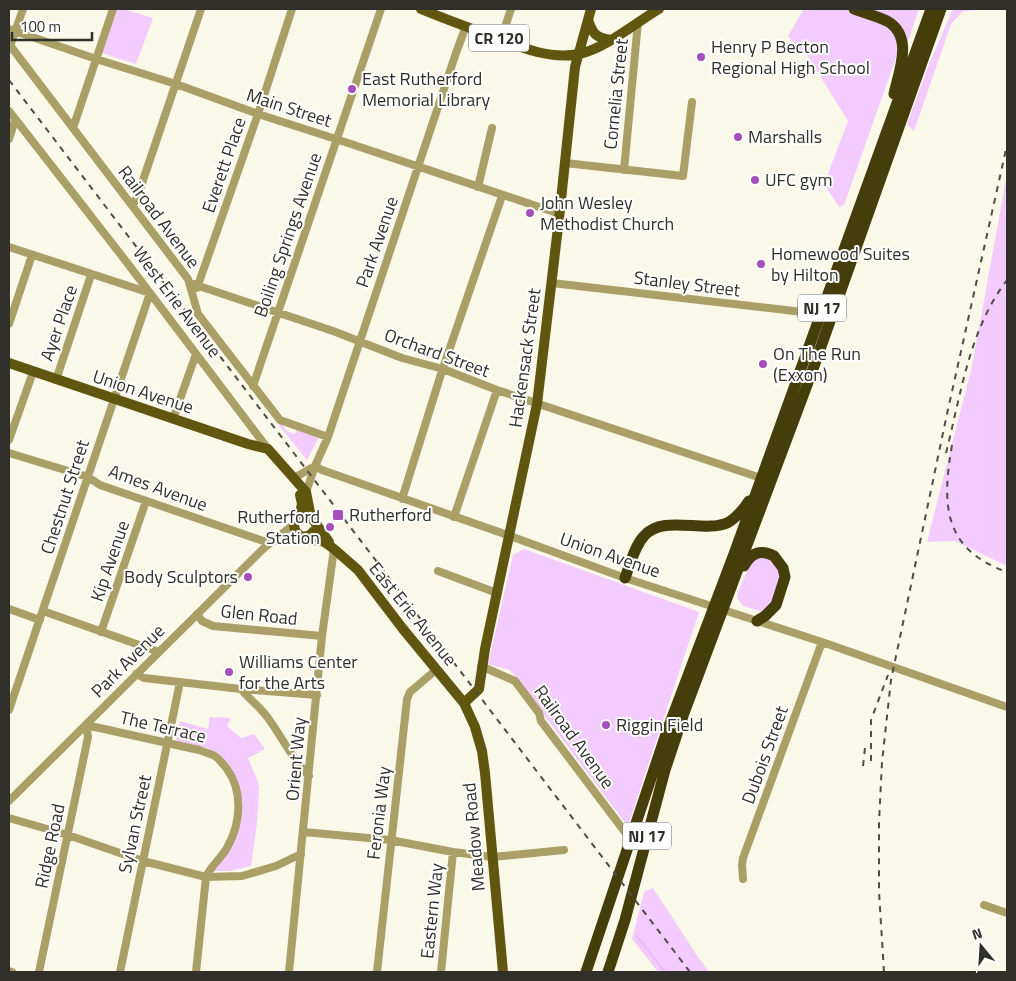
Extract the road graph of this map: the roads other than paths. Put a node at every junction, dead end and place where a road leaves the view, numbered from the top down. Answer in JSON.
{"nodes":[{"id":1,"x":23,"y":9,"type":"edge"},
{"id":2,"x":113,"y":9,"type":"edge"},
{"id":3,"x":201,"y":9,"type":"edge"},
{"id":4,"x":292,"y":9,"type":"edge"},
{"id":5,"x":382,"y":9,"type":"edge"},
{"id":6,"x":421,"y":9,"type":"edge"},
{"id":7,"x":510,"y":9,"type":"edge"},
{"id":8,"x":591,"y":9,"type":"edge"},
{"id":9,"x":659,"y":9,"type":"edge"},
{"id":10,"x":854,"y":9,"type":"edge"},
{"id":11,"x":939,"y":10,"type":"edge"},
{"id":12,"x":445,"y":14,"type":"edge"},
{"id":13,"x":588,"y":20,"type":"junction"},
{"id":14,"x":638,"y":22,"type":"junction"},
{"id":15,"x":466,"y":26,"type":"junction"},
{"id":16,"x":12,"y":30,"type":"edge"},
{"id":17,"x":500,"y":39,"type":"junction"},
{"id":18,"x":610,"y":40,"type":"junction"},
{"id":19,"x":9,"y":45,"type":"edge"},
{"id":20,"x":579,"y":54,"type":"junction"},
{"id":21,"x":96,"y":59,"type":"junction"},
{"id":22,"x":176,"y":84,"type":"junction"},
{"id":23,"x":692,"y":102,"type":"dead end"},
{"id":24,"x":9,"y":111,"type":"edge"},
{"id":25,"x":258,"y":114,"type":"junction"},
{"id":26,"x":15,"y":120,"type":"junction"},
{"id":27,"x":73,"y":128,"type":"junction"},
{"id":28,"x":492,"y":128,"type":"dead end"},
{"id":29,"x":9,"y":139,"type":"edge"},
{"id":30,"x":337,"y":139,"type":"junction"},
{"id":31,"x":884,"y":139,"type":"junction"},
{"id":32,"x":565,"y":163,"type":"junction"},
{"id":33,"x":418,"y":167,"type":"junction"},
{"id":34,"x":624,"y":170,"type":"junction"},
{"id":35,"x":478,"y":187,"type":"junction"},
{"id":36,"x":502,"y":196,"type":"junction"},
{"id":37,"x":133,"y":205,"type":"junction"},
{"id":38,"x":560,"y":214,"type":"junction"},
{"id":39,"x":9,"y":247,"type":"edge"},
{"id":40,"x":32,"y":255,"type":"junction"},
{"id":41,"x":91,"y":275,"type":"junction"},
{"id":42,"x":552,"y":283,"type":"junction"},
{"id":43,"x":194,"y":284,"type":"junction"},
{"id":44,"x":150,"y":293,"type":"junction"},
{"id":45,"x":278,"y":312,"type":"junction"},
{"id":46,"x":820,"y":314,"type":"junction"},
{"id":47,"x":9,"y":324,"type":"edge"},
{"id":48,"x":360,"y":340,"type":"junction"},
{"id":49,"x":196,"y":354,"type":"junction"},
{"id":50,"x":9,"y":363,"type":"edge"},
{"id":51,"x":443,"y":369,"type":"junction"},
{"id":52,"x":33,"y":372,"type":"junction"},
{"id":53,"x":56,"y":380,"type":"junction"},
{"id":54,"x":253,"y":386,"type":"junction"},
{"id":55,"x":497,"y":390,"type":"junction"},
{"id":56,"x":114,"y":399,"type":"junction"},
{"id":57,"x":537,"y":404,"type":"junction"},
{"id":58,"x":173,"y":419,"type":"junction"},
{"id":59,"x":328,"y":437,"type":"junction"},
{"id":60,"x":9,"y":440,"type":"edge"},
{"id":61,"x":268,"y":449,"type":"junction"},
{"id":62,"x":9,"y":453,"type":"edge"},
{"id":63,"x":314,"y":466,"type":"junction"},
{"id":64,"x":88,"y":478,"type":"junction"},
{"id":65,"x":294,"y":478,"type":"junction"},
{"id":66,"x":761,"y":478,"type":"junction"},
{"id":67,"x":756,"y":489,"type":"junction"},
{"id":68,"x":303,"y":495,"type":"junction"},
{"id":69,"x":402,"y":499,"type":"junction"},
{"id":70,"x":146,"y":501,"type":"junction"},
{"id":71,"x":454,"y":517,"type":"junction"},
{"id":72,"x":296,"y":520,"type":"junction"},
{"id":73,"x":313,"y":521,"type":"junction"},
{"id":74,"x":299,"y":535,"type":"junction"},
{"id":75,"x":310,"y":535,"type":"junction"},
{"id":76,"x":510,"y":536,"type":"junction"},
{"id":77,"x":272,"y":542,"type":"junction"},
{"id":78,"x":330,"y":546,"type":"junction"},
{"id":79,"x":438,"y":571,"type":"dead end"},
{"id":80,"x":625,"y":578,"type":"junction"},
{"id":81,"x":736,"y":578,"type":"junction"},
{"id":82,"x":497,"y":593,"type":"junction"},
{"id":83,"x":719,"y":608,"type":"junction"},
{"id":84,"x":9,"y":609,"type":"edge"},
{"id":85,"x":43,"y":611,"type":"junction"},
{"id":86,"x":197,"y":614,"type":"junction"},
{"id":87,"x":40,"y":620,"type":"junction"},
{"id":88,"x":757,"y":621,"type":"junction"},
{"id":89,"x":101,"y":632,"type":"junction"},
{"id":90,"x":322,"y":636,"type":"junction"},
{"id":91,"x":822,"y":642,"type":"junction"},
{"id":92,"x":159,"y":652,"type":"junction"},
{"id":93,"x":481,"y":666,"type":"junction"},
{"id":94,"x":436,"y":669,"type":"junction"},
{"id":95,"x":136,"y":674,"type":"junction"},
{"id":96,"x":180,"y":682,"type":"junction"},
{"id":97,"x":241,"y":689,"type":"junction"},
{"id":98,"x":317,"y":694,"type":"junction"},
{"id":99,"x":464,"y":703,"type":"junction"},
{"id":100,"x":1007,"y":707,"type":"edge"},
{"id":101,"x":9,"y":710,"type":"edge"},
{"id":102,"x":86,"y":725,"type":"junction"},
{"id":103,"x":167,"y":742,"type":"junction"},
{"id":104,"x":309,"y":776,"type":"junction"},
{"id":105,"x":9,"y":801,"type":"edge"},
{"id":106,"x":9,"y":818,"type":"edge"},
{"id":107,"x":304,"y":832,"type":"junction"},
{"id":108,"x":68,"y":835,"type":"junction"},
{"id":109,"x":390,"y":840,"type":"junction"},
{"id":110,"x":631,"y":840,"type":"junction"},
{"id":111,"x":564,"y":850,"type":"dead end"},
{"id":112,"x":453,"y":852,"type":"junction"},
{"id":113,"x":301,"y":854,"type":"junction"},
{"id":114,"x":492,"y":857,"type":"junction"},
{"id":115,"x":143,"y":861,"type":"junction"},
{"id":116,"x":206,"y":877,"type":"junction"},
{"id":117,"x":743,"y":879,"type":"dead end"},
{"id":118,"x":984,"y":904,"type":"dead end"},
{"id":119,"x":1007,"y":913,"type":"edge"},
{"id":120,"x":39,"y":972,"type":"edge"},
{"id":121,"x":120,"y":972,"type":"edge"},
{"id":122,"x":196,"y":972,"type":"edge"},
{"id":123,"x":290,"y":972,"type":"edge"},
{"id":124,"x":378,"y":972,"type":"edge"},
{"id":125,"x":441,"y":972,"type":"edge"},
{"id":126,"x":503,"y":972,"type":"edge"},
{"id":127,"x":586,"y":972,"type":"edge"},
{"id":128,"x":608,"y":972,"type":"edge"}],
"edges":[{"from":1,"to":16,"type":"street"},
{"from":2,"to":21,"type":"street"},
{"from":3,"to":22,"type":"street"},
{"from":4,"to":25,"type":"street","name":"Everett Place"},
{"from":5,"to":30,"type":"street","name":"Boiling Springs Avenue"},
{"from":6,"to":12,"type":"main road","number":"CR 120"},
{"from":7,"to":17,"type":"street"},
{"from":8,"to":13,"type":"main road","name":"Hackensack Street"},
{"from":9,"to":14,"type":"main road","number":"CR 120"},
{"from":10,"to":31,"type":"highway"},
{"from":11,"to":31,"type":"highway","number":"NJ 17"},
{"from":11,"to":81,"type":"highway","number":"NJ 17"},
{"from":12,"to":15,"type":"main road","number":"CR 120"},
{"from":13,"to":18,"type":"main road"},
{"from":13,"to":20,"type":"main road","name":"Hackensack Street"},
{"from":14,"to":18,"type":"main road","number":"CR 120"},
{"from":14,"to":34,"type":"street","name":"Cornelia Street"},
{"from":15,"to":17,"type":"main road","number":"CR 120"},
{"from":15,"to":33,"type":"street","name":"Park Avenue"},
{"from":16,"to":19,"type":"street"},
{"from":16,"to":21,"type":"street","name":"Main Street"},
{"from":17,"to":20,"type":"main road","number":"CR 120"},
{"from":18,"to":20,"type":"main road","number":"CR 120"},
{"from":19,"to":27,"type":"street","name":"Railroad Avenue"},
{"from":20,"to":32,"type":"main road","name":"Hackensack Street"},
{"from":21,"to":22,"type":"street","name":"Main Street"},
{"from":21,"to":27,"type":"street"},
{"from":22,"to":25,"type":"street","name":"Main Street"},
{"from":22,"to":37,"type":"street"},
{"from":23,"to":34,"type":"street"},
{"from":24,"to":26,"type":"street","name":"West Erie Avenue"},
{"from":25,"to":30,"type":"street","name":"Main Street"},
{"from":25,"to":43,"type":"street","name":"Everett Place"},
{"from":26,"to":29,"type":"street"},
{"from":26,"to":44,"type":"street","name":"West Erie Avenue"},
{"from":27,"to":37,"type":"street","name":"Railroad Avenue"},
{"from":28,"to":35,"type":"street"},
{"from":30,"to":33,"type":"street","name":"Main Street"},
{"from":30,"to":45,"type":"street","name":"Boiling Springs Avenue"},
{"from":31,"to":46,"type":"highway","number":"NJ 17"},
{"from":32,"to":34,"type":"street"},
{"from":32,"to":38,"type":"main road","name":"Hackensack Street"},
{"from":33,"to":35,"type":"street","name":"Main Street"},
{"from":33,"to":48,"type":"street","name":"Park Avenue"},
{"from":35,"to":36,"type":"street","name":"Main Street"},
{"from":36,"to":38,"type":"street","name":"Main Street"},
{"from":36,"to":51,"type":"street"},
{"from":37,"to":43,"type":"street","name":"Railroad Avenue"},
{"from":38,"to":42,"type":"main road","name":"Hackensack Street"},
{"from":39,"to":40,"type":"street"},
{"from":40,"to":41,"type":"street"},
{"from":40,"to":47,"type":"street"},
{"from":41,"to":44,"type":"street"},
{"from":41,"to":53,"type":"street","name":"Ayer Place"},
{"from":42,"to":46,"type":"street","name":"Stanley Street"},
{"from":42,"to":57,"type":"main road","name":"Hackensack Street"},
{"from":43,"to":45,"type":"street","name":"Orchard Street"},
{"from":43,"to":54,"type":"street","name":"Everett Place"},
{"from":44,"to":49,"type":"street","name":"West Erie Avenue"},
{"from":44,"to":56,"type":"street","name":"Chestnut Street"},
{"from":45,"to":48,"type":"street","name":"Orchard Street"},
{"from":45,"to":54,"type":"street","name":"Boiling Springs Avenue"},
{"from":46,"to":66,"type":"highway","number":"NJ 17"},
{"from":48,"to":51,"type":"street","name":"Orchard Street"},
{"from":48,"to":59,"type":"street","name":"Park Avenue"},
{"from":49,"to":58,"type":"street"},
{"from":49,"to":61,"type":"street","name":"West Erie Avenue"},
{"from":50,"to":52,"type":"main road","name":"Union Avenue"},
{"from":51,"to":55,"type":"street","name":"Orchard Street"},
{"from":51,"to":69,"type":"street"},
{"from":52,"to":53,"type":"main road","name":"Union Avenue"},
{"from":52,"to":60,"type":"street"},
{"from":53,"to":56,"type":"main road","name":"Union Avenue"},
{"from":54,"to":59,"type":"street"},
{"from":55,"to":57,"type":"street","name":"Orchard Street"},
{"from":55,"to":71,"type":"street"},
{"from":56,"to":58,"type":"main road","name":"Union Avenue"},
{"from":56,"to":64,"type":"street","name":"Chestnut Street"},
{"from":57,"to":66,"type":"street","name":"Orchard Street"},
{"from":57,"to":76,"type":"main road","name":"Hackensack Street"},
{"from":58,"to":61,"type":"main road","name":"Union Avenue"},
{"from":59,"to":63,"type":"street","name":"Park Avenue"},
{"from":61,"to":65,"type":"main road","name":"West Erie Avenue"},
{"from":61,"to":68,"type":"main road"},
{"from":62,"to":64,"type":"street","name":"Ames Avenue"},
{"from":63,"to":65,"type":"street"},
{"from":63,"to":68,"type":"street","name":"Park Avenue"},
{"from":63,"to":69,"type":"street","name":"Union Avenue"},
{"from":64,"to":70,"type":"street","name":"Ames Avenue"},
{"from":64,"to":85,"type":"street","name":"Chestnut Street"},
{"from":65,"to":68,"type":"main road","name":"West Erie Avenue"},
{"from":66,"to":67,"type":"highway","number":"NJ 17"},
{"from":67,"to":80,"type":"highway"},
{"from":67,"to":83,"type":"highway","number":"NJ 17"},
{"from":68,"to":72,"type":"main road"},
{"from":68,"to":73,"type":"main road","name":"West Erie Avenue"},
{"from":69,"to":71,"type":"street","name":"Union Avenue"},
{"from":70,"to":77,"type":"street","name":"Ames Avenue"},
{"from":70,"to":89,"type":"street","name":"Kip Avenue"},
{"from":71,"to":76,"type":"street","name":"Union Avenue"},
{"from":72,"to":73,"type":"main road"},
{"from":72,"to":74,"type":"main road"},
{"from":72,"to":77,"type":"street","name":"Park Avenue"},
{"from":73,"to":75,"type":"main road"},
{"from":73,"to":78,"type":"main road","name":"East Erie Avenue"},
{"from":74,"to":75,"type":"main road"},
{"from":74,"to":77,"type":"street"},
{"from":75,"to":78,"type":"main road","name":"East Erie Avenue"},
{"from":76,"to":80,"type":"street","name":"Union Avenue"},
{"from":76,"to":82,"type":"main road","name":"Hackensack Street"},
{"from":77,"to":78,"type":"street","name":"Ames Avenue"},
{"from":77,"to":86,"type":"street","name":"Park Avenue"},
{"from":78,"to":90,"type":"street","name":"Orient Way"},
{"from":78,"to":94,"type":"main road","name":"East Erie Avenue"},
{"from":79,"to":82,"type":"street"},
{"from":80,"to":83,"type":"street","name":"Union Avenue"},
{"from":81,"to":83,"type":"highway","number":"NJ 17"},
{"from":81,"to":88,"type":"highway"},
{"from":82,"to":93,"type":"main road","name":"Hackensack Street"},
{"from":83,"to":88,"type":"street","name":"Union Avenue"},
{"from":83,"to":110,"type":"highway","number":"NJ 17"},
{"from":83,"to":128,"type":"highway","number":"NJ 17"},
{"from":84,"to":87,"type":"street"},
{"from":85,"to":87,"type":"street","name":"Chestnut Street"},
{"from":85,"to":89,"type":"street"},
{"from":86,"to":90,"type":"street","name":"Glen Road"},
{"from":86,"to":92,"type":"street","name":"Park Avenue"},
{"from":87,"to":101,"type":"street","name":"Chestnut Street"},
{"from":88,"to":91,"type":"street","name":"Union Avenue"},
{"from":89,"to":92,"type":"street"},
{"from":90,"to":98,"type":"street","name":"Orient Way"},
{"from":91,"to":100,"type":"street","name":"Union Avenue"},
{"from":91,"to":117,"type":"street","name":"Dubois Street"},
{"from":92,"to":95,"type":"street","name":"Park Avenue"},
{"from":93,"to":99,"type":"main road","name":"Hackensack Street"},
{"from":93,"to":110,"type":"street","name":"Railroad Avenue"},
{"from":94,"to":99,"type":"main road","name":"East Erie Avenue"},
{"from":94,"to":109,"type":"street","name":"Feronia Way"},
{"from":95,"to":96,"type":"street"},
{"from":95,"to":102,"type":"street","name":"Park Avenue"},
{"from":96,"to":97,"type":"street"},
{"from":96,"to":103,"type":"street","name":"Sylvan Street"},
{"from":97,"to":98,"type":"street"},
{"from":97,"to":104,"type":"street"},
{"from":98,"to":104,"type":"street","name":"Orient Way"},
{"from":99,"to":114,"type":"main road","name":"Meadow Road"},
{"from":102,"to":103,"type":"street","name":"The Terrace"},
{"from":102,"to":105,"type":"street","name":"Park Avenue"},
{"from":102,"to":108,"type":"street","name":"Ridge Road"},
{"from":103,"to":115,"type":"street","name":"Sylvan Street"},
{"from":103,"to":116,"type":"street","name":"The Terrace"},
{"from":104,"to":107,"type":"street","name":"Orient Way"},
{"from":106,"to":108,"type":"street"},
{"from":107,"to":109,"type":"street"},
{"from":107,"to":113,"type":"street","name":"Orient Way"},
{"from":108,"to":115,"type":"street"},
{"from":108,"to":120,"type":"street","name":"Ridge Road"},
{"from":109,"to":112,"type":"street"},
{"from":109,"to":124,"type":"street","name":"Feronia Way"},
{"from":110,"to":127,"type":"highway","number":"NJ 17"},
{"from":111,"to":114,"type":"street"},
{"from":112,"to":114,"type":"street"},
{"from":112,"to":125,"type":"street","name":"Eastern Way"},
{"from":113,"to":116,"type":"street"},
{"from":113,"to":123,"type":"street","name":"Orient Way"},
{"from":114,"to":126,"type":"main road","name":"Meadow Road"},
{"from":115,"to":116,"type":"street"},
{"from":115,"to":121,"type":"street","name":"Sylvan Street"},
{"from":116,"to":122,"type":"street"},
{"from":118,"to":119,"type":"street"}]}
